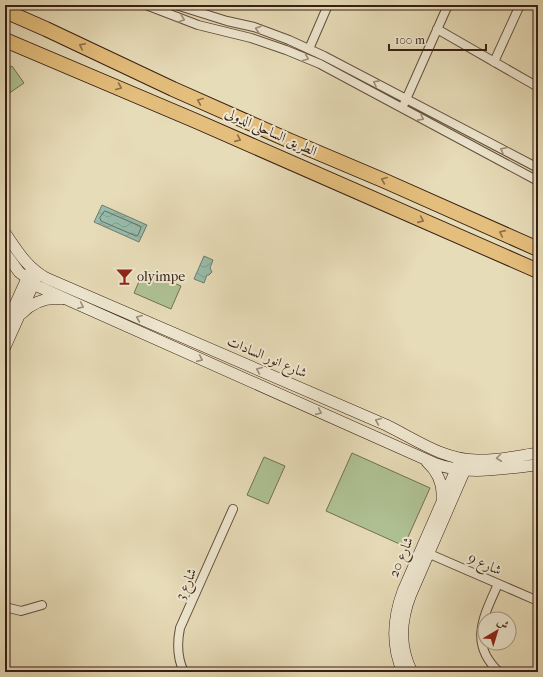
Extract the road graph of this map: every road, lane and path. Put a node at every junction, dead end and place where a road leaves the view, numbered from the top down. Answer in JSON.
{"nodes":[{"id":1,"x":146,"y":5,"type":"edge"},
{"id":2,"x":176,"y":5,"type":"edge"},
{"id":3,"x":328,"y":5,"type":"edge"},
{"id":4,"x":448,"y":5,"type":"edge"},
{"id":5,"x":520,"y":5,"type":"edge"},
{"id":6,"x":5,"y":11,"type":"edge"},
{"id":7,"x":437,"y":29,"type":"junction"},
{"id":8,"x":5,"y":40,"type":"edge"},
{"id":9,"x":310,"y":49,"type":"junction"},
{"id":10,"x":494,"y":62,"type":"junction"},
{"id":11,"x":538,"y":87,"type":"edge"},
{"id":12,"x":406,"y":99,"type":"junction"},
{"id":13,"x":402,"y":108,"type":"junction"},
{"id":14,"x":538,"y":168,"type":"edge"},
{"id":15,"x":538,"y":181,"type":"edge"},
{"id":16,"x":5,"y":233,"type":"edge"},
{"id":17,"x":538,"y":249,"type":"edge"},
{"id":18,"x":5,"y":253,"type":"edge"},
{"id":19,"x":35,"y":271,"type":"junction"},
{"id":20,"x":538,"y":272,"type":"edge"},
{"id":21,"x":30,"y":281,"type":"junction"},
{"id":22,"x":67,"y":300,"type":"junction"},
{"id":23,"x":18,"y":319,"type":"junction"},
{"id":24,"x":5,"y":327,"type":"edge"},
{"id":25,"x":5,"y":347,"type":"edge"},
{"id":26,"x":538,"y":453,"type":"edge"},
{"id":27,"x":424,"y":459,"type":"junction"},
{"id":28,"x":465,"y":459,"type":"junction"},
{"id":29,"x":538,"y":465,"type":"edge"},
{"id":30,"x":460,"y":470,"type":"junction"},
{"id":31,"x":440,"y":506,"type":"junction"},
{"id":32,"x":233,"y":509,"type":"dead end"},
{"id":33,"x":424,"y":552,"type":"junction"},
{"id":34,"x":498,"y":584,"type":"junction"},
{"id":35,"x":538,"y":601,"type":"edge"},
{"id":36,"x":42,"y":605,"type":"dead end"},
{"id":37,"x":5,"y":607,"type":"edge"},
{"id":38,"x":184,"y":672,"type":"edge"},
{"id":39,"x":403,"y":672,"type":"edge"},
{"id":40,"x":412,"y":672,"type":"edge"},
{"id":41,"x":499,"y":672,"type":"edge"}],
"edges":[{"from":1,"to":13,"type":"street","one_way":true},
{"from":9,"to":2,"type":"street","one_way":true},
{"from":3,"to":9,"type":"street"},
{"from":4,"to":7,"type":"street"},
{"from":5,"to":10,"type":"street"},
{"from":17,"to":6,"type":"highway","name":"الطريق الساحلى الدولى","one_way":true},
{"from":7,"to":10,"type":"street"},
{"from":7,"to":12,"type":"street"},
{"from":8,"to":20,"type":"highway","name":"الطريق الساحلى الدولى","one_way":true},
{"from":12,"to":9,"type":"street","one_way":true},
{"from":10,"to":11,"type":"street"},
{"from":12,"to":13,"type":"street"},
{"from":14,"to":12,"type":"street","one_way":true},
{"from":13,"to":15,"type":"street","one_way":true},
{"from":16,"to":19,"type":"main road","name":"شارع انور السادات"},
{"from":18,"to":21,"type":"main road","name":"شارع انور السادات"},
{"from":19,"to":21,"type":"main road"},
{"from":28,"to":19,"type":"main road","name":"شارع انور السادات","one_way":true},
{"from":21,"to":22,"type":"main road","name":"شارع انور السادات"},
{"from":21,"to":23,"type":"main road"},
{"from":21,"to":24,"type":"main road"},
{"from":22,"to":23,"type":"main road"},
{"from":22,"to":27,"type":"main road","name":"شارع انور السادات","one_way":true},
{"from":23,"to":25,"type":"main road"},
{"from":26,"to":28,"type":"main road","name":"شارع انور السادات","one_way":true},
{"from":27,"to":30,"type":"main road","name":"شارع انور السادات"},
{"from":27,"to":31,"type":"main road"},
{"from":28,"to":30,"type":"main road","name":"شارع 20"},
{"from":29,"to":30,"type":"main road","name":"شارع انور السادات"},
{"from":30,"to":31,"type":"main road","name":"شارع 20"},
{"from":30,"to":33,"type":"main road","name":"شارع 20"},
{"from":31,"to":33,"type":"main road","name":"شارع 20"},
{"from":32,"to":38,"type":"street","name":"شارع 3"},
{"from":33,"to":34,"type":"street","name":"شارع 9"},
{"from":33,"to":39,"type":"main road","name":"شارع 20"},
{"from":33,"to":40,"type":"main road","name":"شارع 20"},
{"from":34,"to":35,"type":"street","name":"شارع 9"},
{"from":34,"to":41,"type":"street"},
{"from":36,"to":37,"type":"street"}]}
